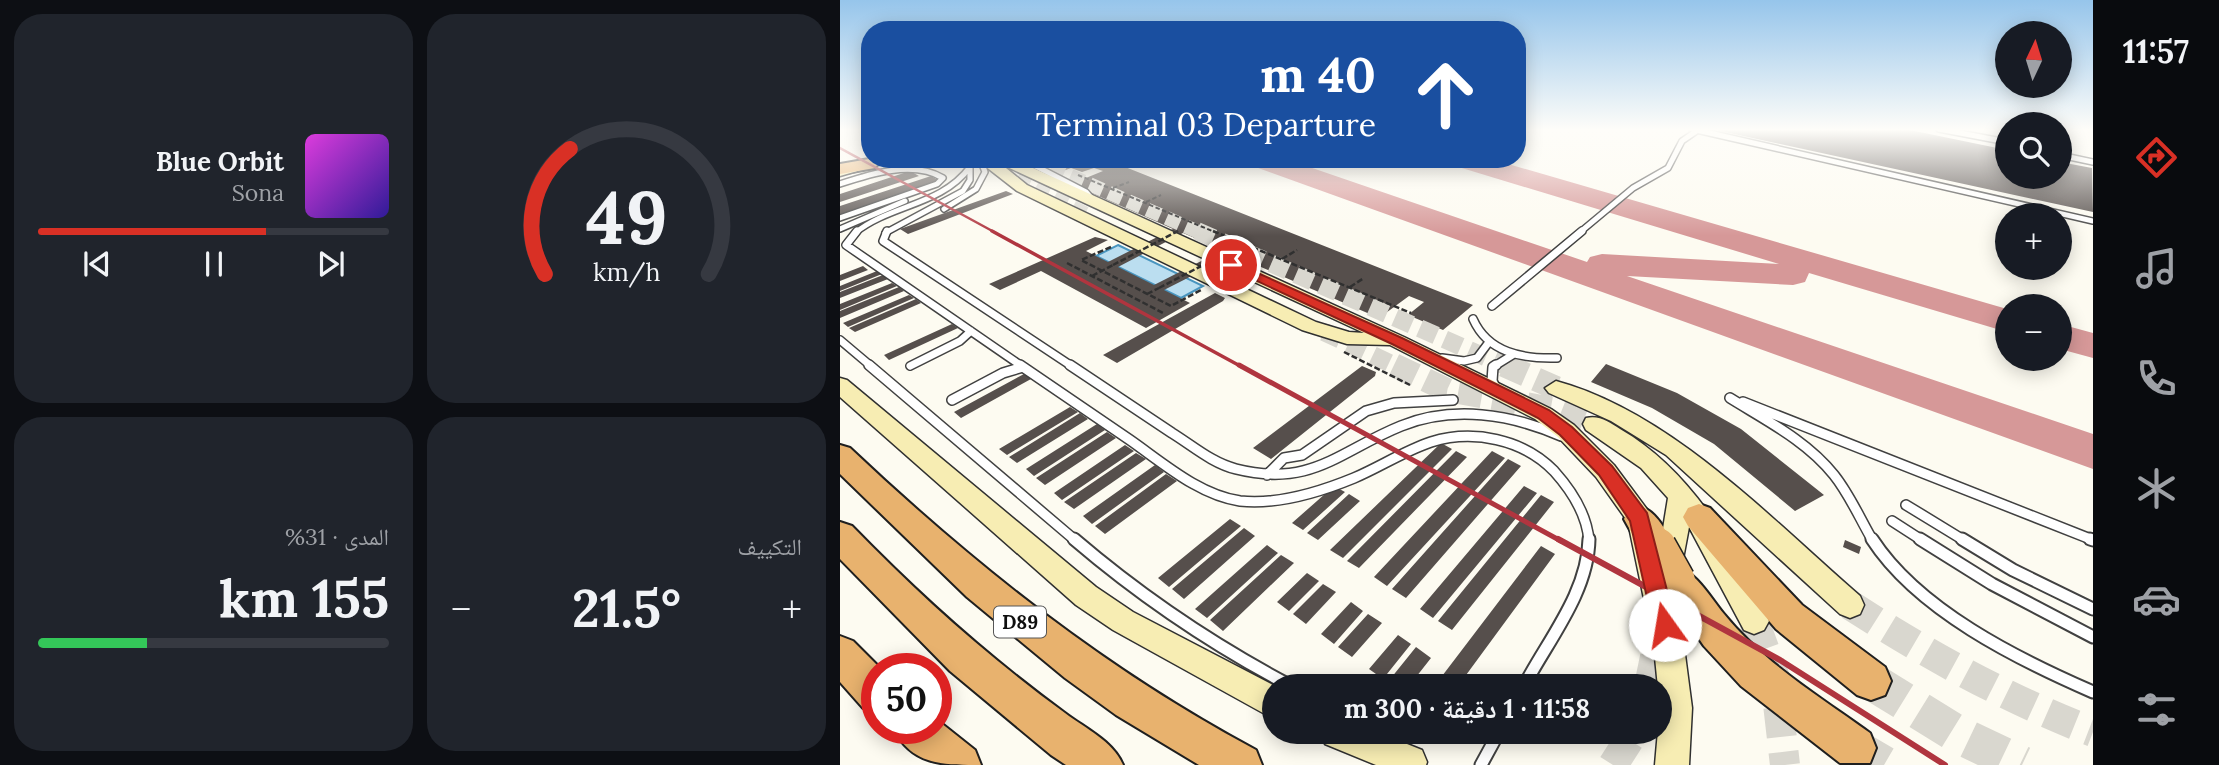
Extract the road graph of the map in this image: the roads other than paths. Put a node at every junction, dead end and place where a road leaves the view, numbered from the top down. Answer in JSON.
{"nodes":[{"id":1,"x":1670,"y":165,"type":"edge"},
{"id":2,"x":1849,"y":165,"type":"edge"},
{"id":3,"x":974,"y":168,"type":"edge"},
{"id":4,"x":976,"y":168,"type":"edge"},
{"id":5,"x":980,"y":168,"type":"edge"},
{"id":6,"x":998,"y":168,"type":"edge"},
{"id":7,"x":1021,"y":168,"type":"edge"},
{"id":8,"x":1039,"y":168,"type":"edge"},
{"id":9,"x":960,"y":181,"type":"junction"},
{"id":10,"x":840,"y":184,"type":"edge"},
{"id":11,"x":1093,"y":202,"type":"junction"},
{"id":12,"x":840,"y":218,"type":"edge"},
{"id":13,"x":2093,"y":221,"type":"edge"},
{"id":14,"x":907,"y":226,"type":"dead end"},
{"id":15,"x":840,"y":229,"type":"edge"},
{"id":16,"x":843,"y":243,"type":"edge"},
{"id":17,"x":1492,"y":306,"type":"dead end"},
{"id":18,"x":1473,"y":319,"type":"dead end"},
{"id":19,"x":971,"y":331,"type":"junction"},
{"id":20,"x":840,"y":340,"type":"edge"},
{"id":21,"x":1397,"y":341,"type":"junction"},
{"id":22,"x":1489,"y":342,"type":"junction"},
{"id":23,"x":1422,"y":354,"type":"junction"},
{"id":24,"x":1514,"y":354,"type":"junction"},
{"id":25,"x":1557,"y":358,"type":"dead end"},
{"id":26,"x":910,"y":366,"type":"dead end"},
{"id":27,"x":1023,"y":367,"type":"junction"},
{"id":28,"x":840,"y":385,"type":"edge"},
{"id":29,"x":1556,"y":388,"type":"tunnel mouth"},
{"id":30,"x":1501,"y":393,"type":"junction"},
{"id":31,"x":952,"y":400,"type":"dead end"},
{"id":32,"x":1453,"y":400,"type":"dead end"},
{"id":33,"x":1623,"y":414,"type":"junction"},
{"id":34,"x":1594,"y":424,"type":"tunnel mouth"},
{"id":35,"x":1630,"y":444,"type":"junction"},
{"id":36,"x":1587,"y":450,"type":"junction"},
{"id":37,"x":843,"y":453,"type":"edge"},
{"id":38,"x":1268,"y":475,"type":"junction"},
{"id":39,"x":1690,"y":505,"type":"junction"},
{"id":40,"x":1906,"y":505,"type":"dead end"},
{"id":41,"x":1892,"y":521,"type":"dead end"},
{"id":42,"x":1648,"y":533,"type":"junction"},
{"id":43,"x":840,"y":536,"type":"edge"},
{"id":44,"x":2093,"y":540,"type":"edge"},
{"id":45,"x":1671,"y":587,"type":"junction"},
{"id":46,"x":1850,"y":605,"type":"tunnel mouth"},
{"id":47,"x":2093,"y":609,"type":"edge"},
{"id":48,"x":1754,"y":621,"type":"tunnel mouth"},
{"id":49,"x":2093,"y":637,"type":"edge"},
{"id":50,"x":840,"y":654,"type":"edge"},
{"id":51,"x":1268,"y":674,"type":"edge"},
{"id":52,"x":1531,"y":674,"type":"edge"},
{"id":53,"x":861,"y":677,"type":"edge"},
{"id":54,"x":1871,"y":681,"type":"tunnel mouth"},
{"id":55,"x":2093,"y":692,"type":"edge"},
{"id":56,"x":1262,"y":696,"type":"edge"},
{"id":57,"x":934,"y":744,"type":"edge"},
{"id":58,"x":1366,"y":744,"type":"edge"},
{"id":59,"x":1492,"y":744,"type":"edge"},
{"id":60,"x":1854,"y":748,"type":"tunnel mouth"},
{"id":61,"x":1410,"y":762,"type":"dead end"},
{"id":62,"x":960,"y":765,"type":"edge"},
{"id":63,"x":1102,"y":765,"type":"edge"},
{"id":64,"x":1241,"y":765,"type":"edge"},
{"id":65,"x":1481,"y":765,"type":"edge"},
{"id":66,"x":1672,"y":765,"type":"edge"}],
"edges":[{"from":1,"to":17,"type":"lane"},
{"from":2,"to":13,"type":"lane"},
{"from":3,"to":9,"type":"lane"},
{"from":4,"to":38,"type":"lane"},
{"from":5,"to":14,"type":"lane"},
{"from":6,"to":21,"type":"main road"},
{"from":7,"to":11,"type":"main road"},
{"from":8,"to":11,"type":"lane"},
{"from":9,"to":15,"type":"lane"},
{"from":9,"to":16,"type":"lane"},
{"from":10,"to":12,"type":"lane"},
{"from":11,"to":21,"type":"main road"},
{"from":16,"to":19,"type":"lane"},
{"from":18,"to":22,"type":"lane"},
{"from":19,"to":26,"type":"lane"},
{"from":19,"to":27,"type":"lane"},
{"from":20,"to":51,"type":"lane"},
{"from":21,"to":23,"type":"main road"},
{"from":22,"to":23,"type":"lane"},
{"from":22,"to":24,"type":"lane"},
{"from":23,"to":30,"type":"main road"},
{"from":24,"to":25,"type":"lane"},
{"from":24,"to":30,"type":"lane"},
{"from":27,"to":31,"type":"lane"},
{"from":27,"to":52,"type":"lane"},
{"from":28,"to":56,"type":"main road"},
{"from":29,"to":33,"type":"main road"},
{"from":30,"to":36,"type":"main road"},
{"from":32,"to":38,"type":"lane"},
{"from":33,"to":35,"type":"main road"},
{"from":33,"to":46,"type":"main road"},
{"from":34,"to":35,"type":"main road"},
{"from":35,"to":39,"type":"main road"},
{"from":36,"to":38,"type":"lane"},
{"from":36,"to":42,"type":"main road"},
{"from":37,"to":64,"type":"highway","number":"D89"},
{"from":39,"to":45,"type":"main road"},
{"from":39,"to":48,"type":"main road"},
{"from":39,"to":54,"type":"highway"},
{"from":40,"to":47,"type":"lane"},
{"from":41,"to":49,"type":"lane"},
{"from":42,"to":45,"type":"highway","bridge":true},
{"from":42,"to":66,"type":"main road"},
{"from":43,"to":63,"type":"highway"},
{"from":44,"to":55,"type":"lane"},
{"from":45,"to":60,"type":"highway"},
{"from":50,"to":53,"type":"highway"},
{"from":57,"to":62,"type":"highway"},
{"from":58,"to":61,"type":"main road"},
{"from":59,"to":65,"type":"lane"}]}
